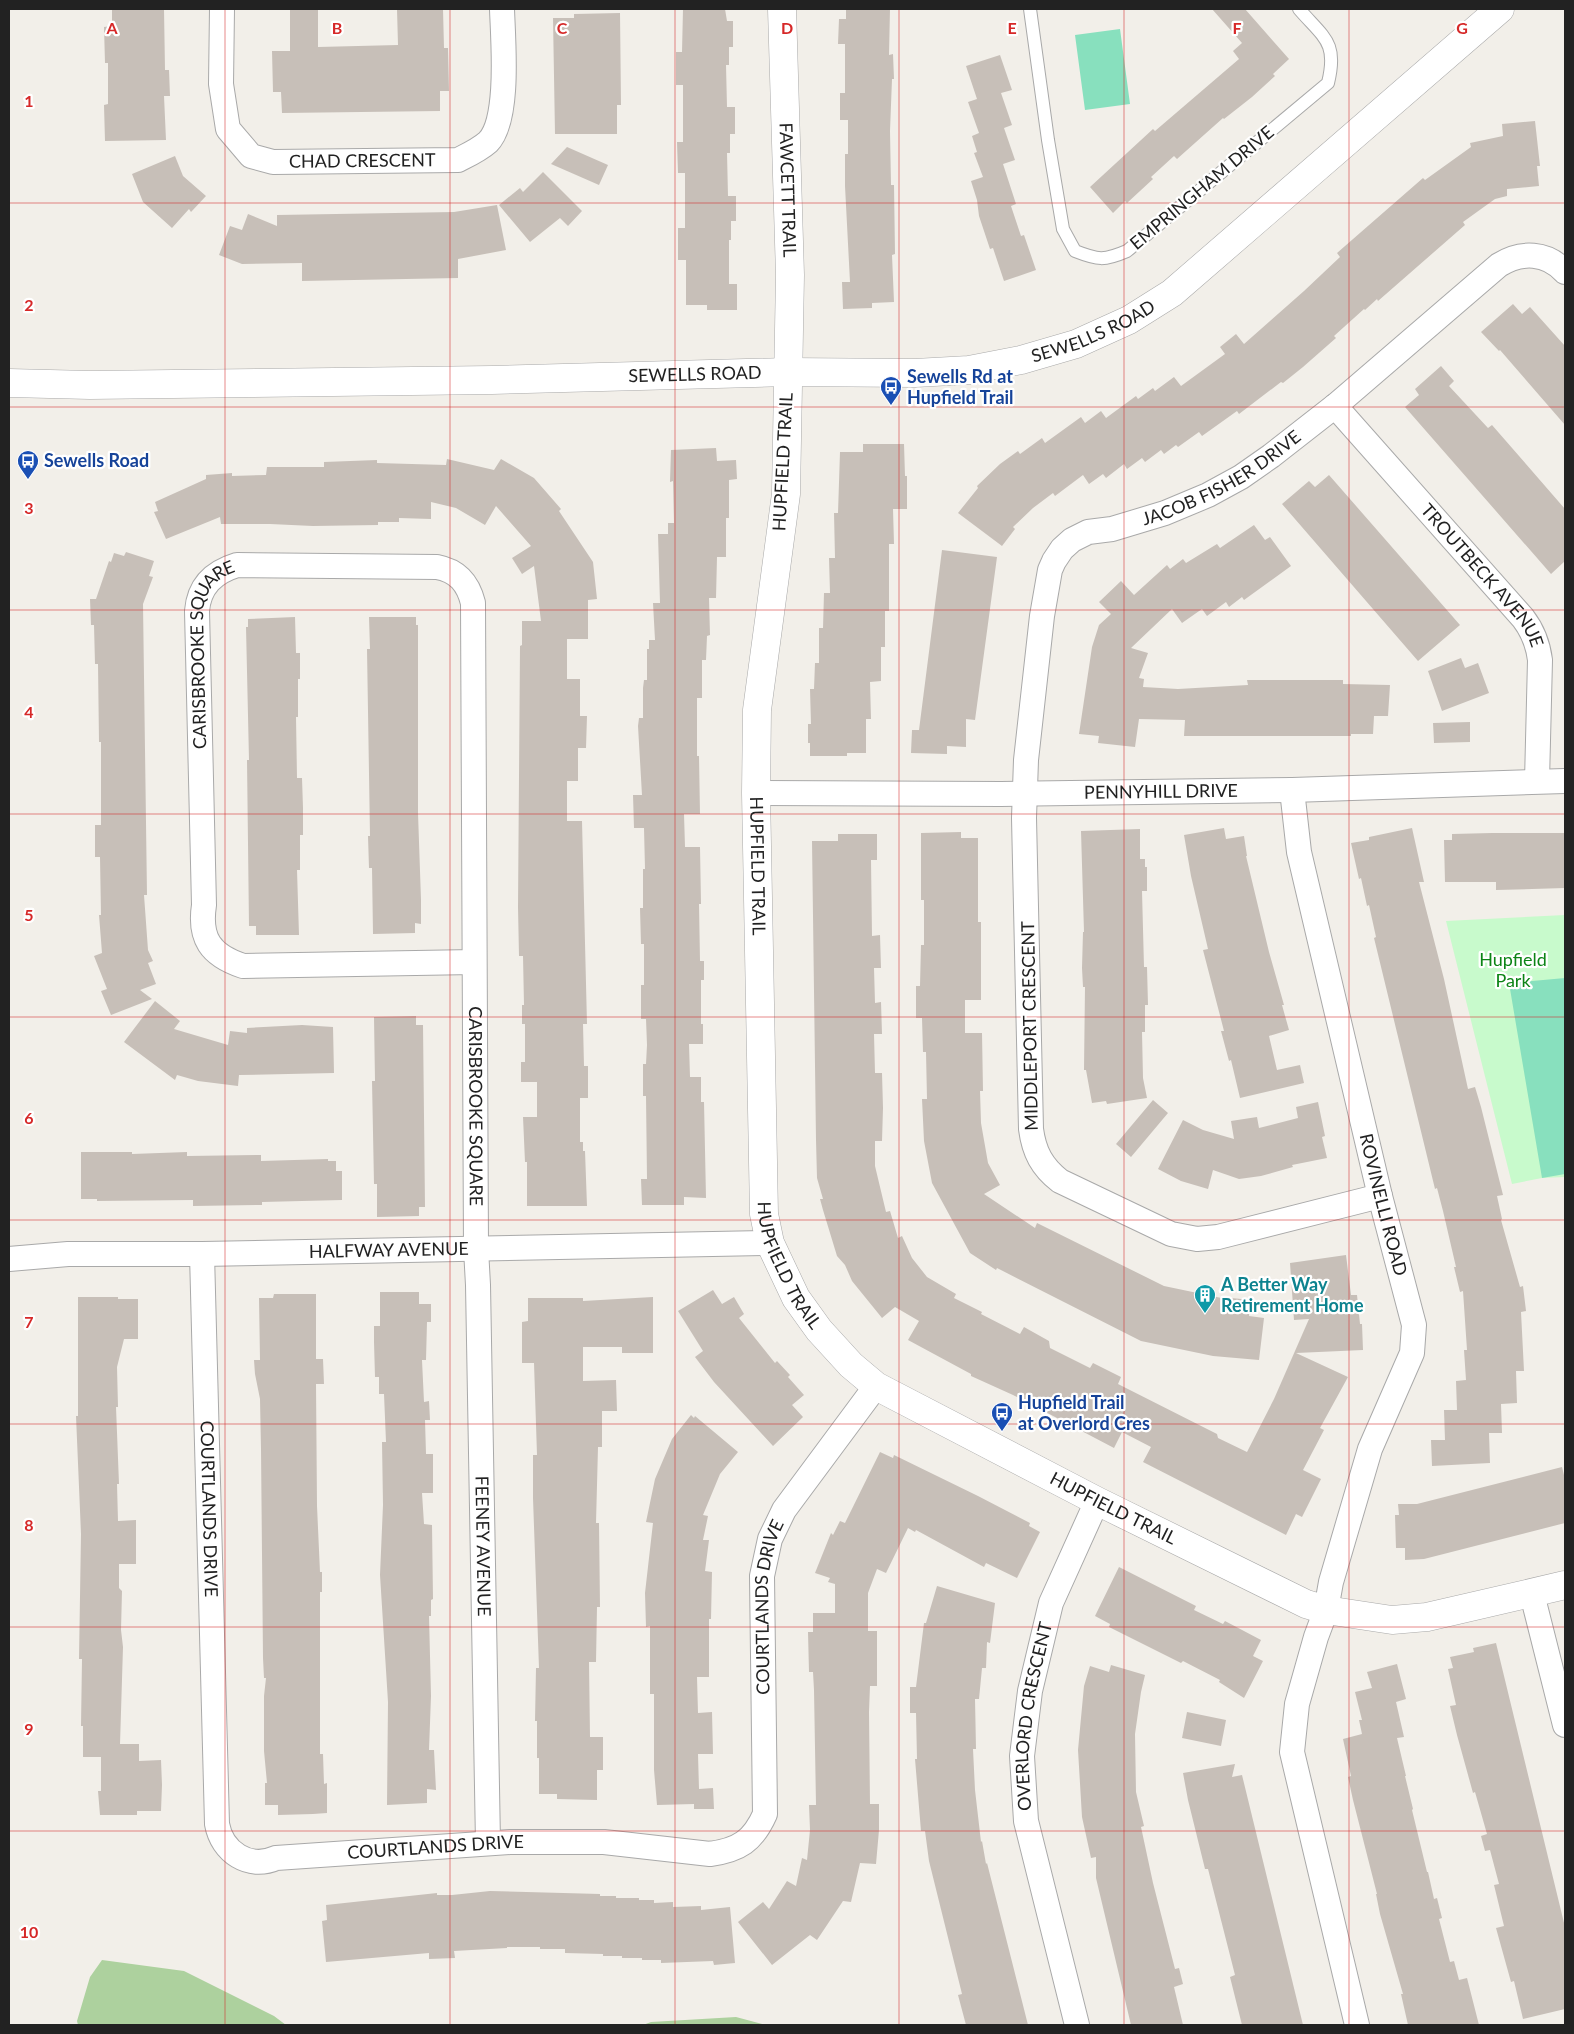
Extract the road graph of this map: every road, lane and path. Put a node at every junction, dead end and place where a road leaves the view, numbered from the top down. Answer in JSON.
{"nodes":[{"id":1,"x":222,"y":9,"type":"edge"},
{"id":2,"x":502,"y":9,"type":"edge"},
{"id":3,"x":782,"y":9,"type":"edge"},
{"id":4,"x":1030,"y":9,"type":"edge"},
{"id":5,"x":1299,"y":9,"type":"edge"},
{"id":6,"x":1500,"y":9,"type":"edge"},
{"id":7,"x":1565,"y":272,"type":"edge"},
{"id":8,"x":787,"y":372,"type":"junction"},
{"id":9,"x":9,"y":383,"type":"edge"},
{"id":10,"x":1335,"y":406,"type":"junction"},
{"id":11,"x":1537,"y":781,"type":"junction"},
{"id":12,"x":1565,"y":781,"type":"edge"},
{"id":13,"x":1292,"y":790,"type":"junction"},
{"id":14,"x":756,"y":793,"type":"junction"},
{"id":15,"x":1025,"y":794,"type":"junction"},
{"id":16,"x":474,"y":962,"type":"junction"},
{"id":17,"x":1380,"y":1196,"type":"junction"},
{"id":18,"x":770,"y":1243,"type":"junction"},
{"id":19,"x":476,"y":1249,"type":"junction"},
{"id":20,"x":202,"y":1254,"type":"junction"},
{"id":21,"x":9,"y":1258,"type":"edge"},
{"id":22,"x":876,"y":1386,"type":"junction"},
{"id":23,"x":1097,"y":1502,"type":"junction"},
{"id":24,"x":1565,"y":1585,"type":"edge"},
{"id":25,"x":1532,"y":1594,"type":"junction"},
{"id":26,"x":1326,"y":1610,"type":"junction"},
{"id":27,"x":1565,"y":1726,"type":"edge"},
{"id":28,"x":488,"y":1843,"type":"junction"},
{"id":29,"x":1077,"y":2025,"type":"edge"},
{"id":30,"x":1358,"y":2025,"type":"edge"}],
"edges":[{"from":1,"to":2,"type":"street","name":"CHAD CRESCENT"},
{"from":3,"to":8,"type":"street","name":"FAWCETT TRAIL"},
{"from":4,"to":5,"type":"lane","name":"EMPRINGHAM DRIVE"},
{"from":6,"to":8,"type":"street","name":"SEWELLS ROAD"},
{"from":7,"to":10,"type":"street","name":"JACOB FISHER DRIVE"},
{"from":8,"to":9,"type":"street","name":"SEWELLS ROAD"},
{"from":8,"to":14,"type":"street","name":"HUPFIELD TRAIL"},
{"from":10,"to":11,"type":"street","name":"TROUTBECK AVENUE"},
{"from":10,"to":15,"type":"street","name":"JACOB FISHER DRIVE"},
{"from":11,"to":12,"type":"street","name":"PENNYHILL DRIVE"},
{"from":11,"to":13,"type":"street","name":"PENNYHILL DRIVE"},
{"from":13,"to":15,"type":"street","name":"PENNYHILL DRIVE"},
{"from":13,"to":17,"type":"street","name":"ROVINELLI ROAD"},
{"from":14,"to":15,"type":"street","name":"PENNYHILL DRIVE"},
{"from":14,"to":18,"type":"street","name":"HUPFIELD TRAIL"},
{"from":15,"to":17,"type":"street","name":"MIDDLEPORT CRESCENT"},
{"from":16,"to":16,"type":"street","name":"CARISBROOKE SQUARE"},
{"from":16,"to":19,"type":"street","name":"CARISBROOKE SQUARE"},
{"from":17,"to":26,"type":"street","name":"ROVINELLI ROAD"},
{"from":18,"to":19,"type":"street","name":"HALFWAY AVENUE"},
{"from":18,"to":22,"type":"street","name":"HUPFIELD TRAIL"},
{"from":19,"to":20,"type":"street","name":"HALFWAY AVENUE"},
{"from":19,"to":28,"type":"street","name":"FEENEY AVENUE"},
{"from":20,"to":21,"type":"street","name":"HALFWAY AVENUE"},
{"from":20,"to":28,"type":"street","name":"COURTLANDS DRIVE"},
{"from":22,"to":23,"type":"street","name":"HUPFIELD TRAIL"},
{"from":22,"to":28,"type":"street","name":"COURTLANDS DRIVE"},
{"from":23,"to":26,"type":"street","name":"HUPFIELD TRAIL"},
{"from":23,"to":29,"type":"street","name":"OVERLORD CRESCENT"},
{"from":24,"to":25,"type":"street","name":"HUPFIELD TRAIL"},
{"from":25,"to":26,"type":"street","name":"HUPFIELD TRAIL"},
{"from":25,"to":27,"type":"street"},
{"from":26,"to":30,"type":"street"}]}
